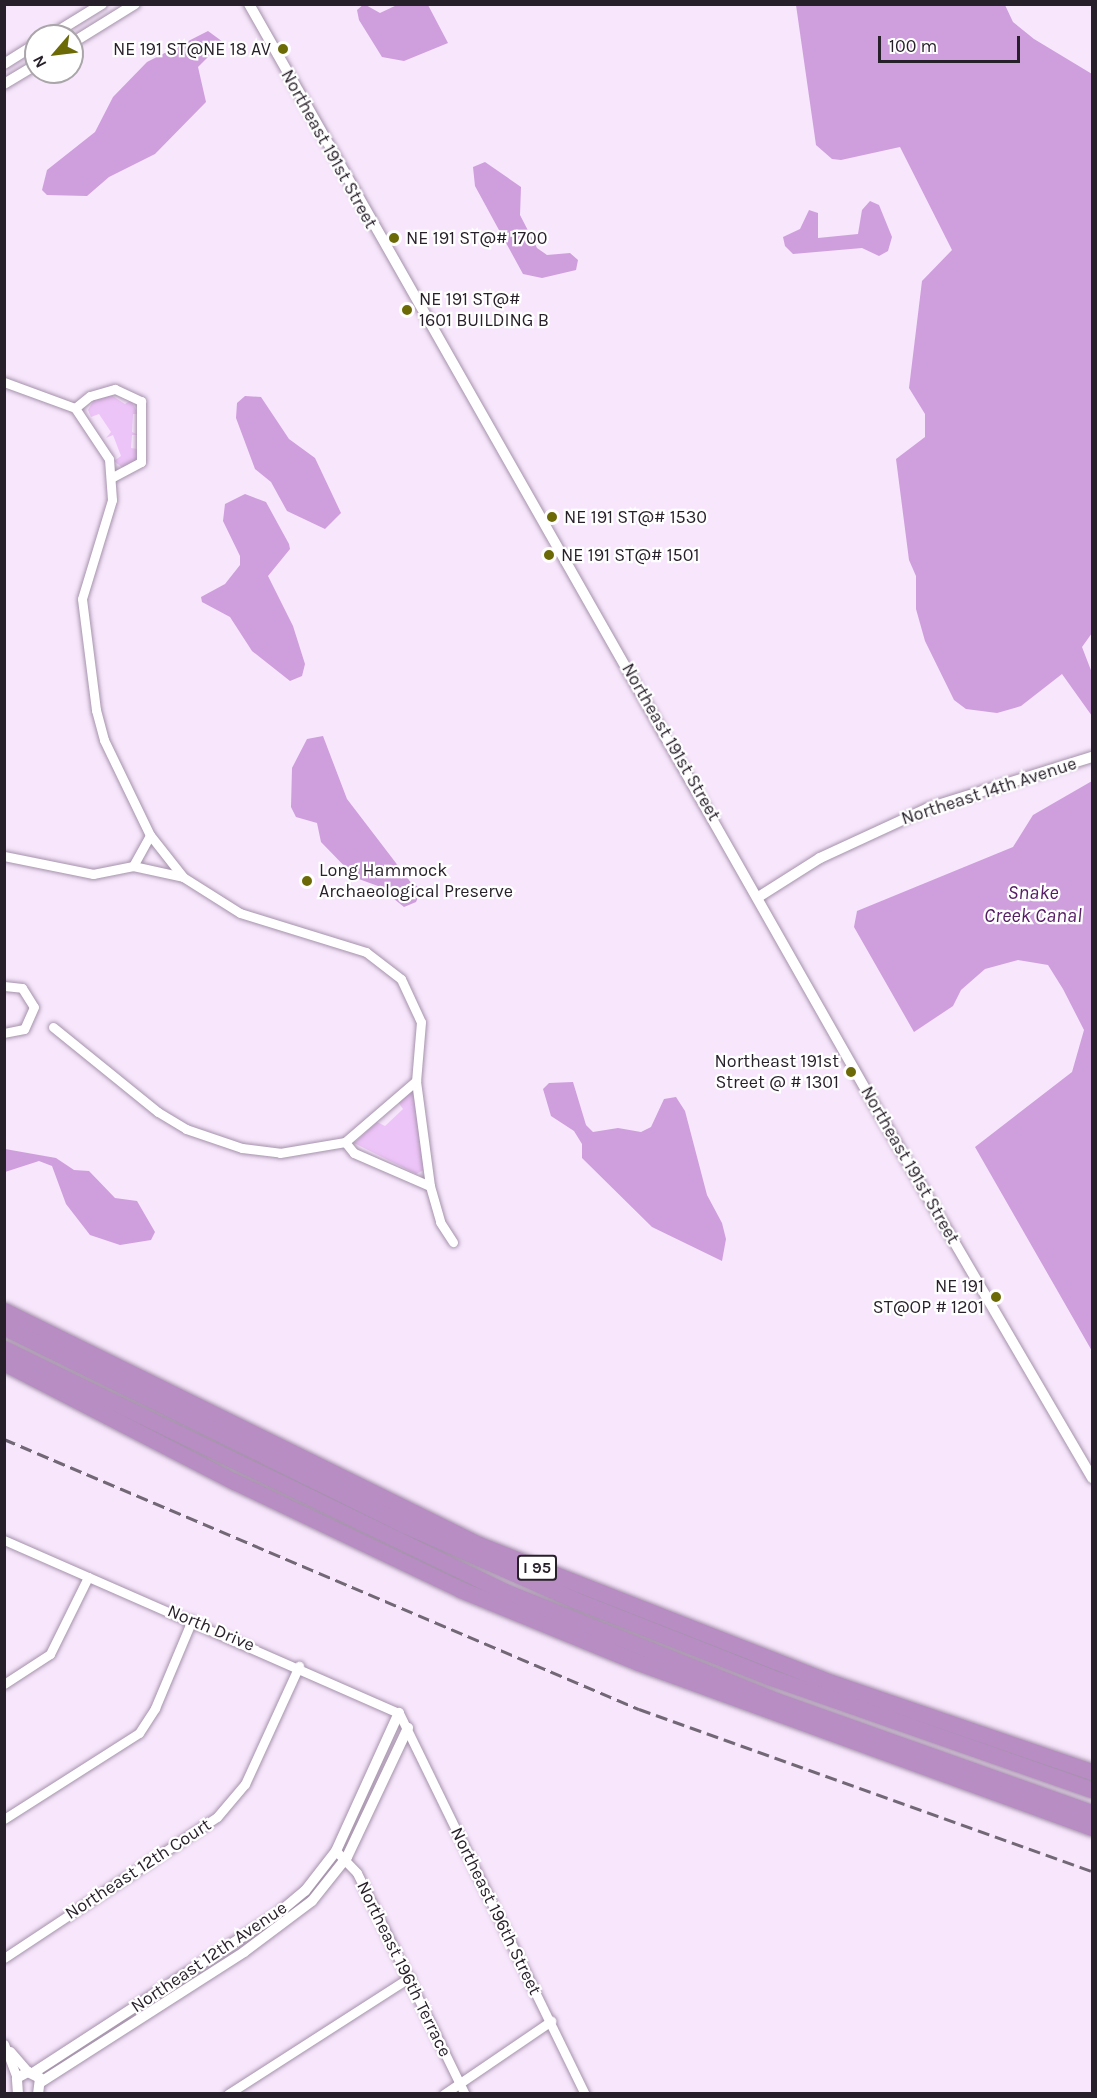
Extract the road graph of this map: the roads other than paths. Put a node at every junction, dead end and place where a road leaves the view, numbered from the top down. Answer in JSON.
{"nodes":[{"id":1,"x":102,"y":4,"type":"edge"},
{"id":2,"x":135,"y":4,"type":"edge"},
{"id":3,"x":249,"y":4,"type":"edge"},
{"id":4,"x":70,"y":24,"type":"edge"},
{"id":5,"x":84,"y":36,"type":"edge"},
{"id":6,"x":24,"y":52,"type":"edge"},
{"id":7,"x":4,"y":64,"type":"edge"},
{"id":8,"x":24,"y":72,"type":"edge"},
{"id":9,"x":4,"y":84,"type":"edge"},
{"id":10,"x":4,"y":382,"type":"edge"},
{"id":11,"x":75,"y":408,"type":"junction"},
{"id":12,"x":113,"y":477,"type":"junction"},
{"id":13,"x":1092,"y":757,"type":"edge"},
{"id":14,"x":150,"y":835,"type":"junction"},
{"id":15,"x":4,"y":856,"type":"edge"},
{"id":16,"x":133,"y":866,"type":"junction"},
{"id":17,"x":183,"y":877,"type":"junction"},
{"id":18,"x":760,"y":896,"type":"junction"},
{"id":19,"x":4,"y":986,"type":"edge"},
{"id":20,"x":53,"y":1027,"type":"dead end"},
{"id":21,"x":4,"y":1033,"type":"edge"},
{"id":22,"x":416,"y":1081,"type":"junction"},
{"id":23,"x":345,"y":1142,"type":"junction"},
{"id":24,"x":430,"y":1186,"type":"junction"},
{"id":25,"x":453,"y":1242,"type":"dead end"},
{"id":26,"x":4,"y":1311,"type":"edge"},
{"id":27,"x":4,"y":1327,"type":"edge"},
{"id":28,"x":4,"y":1349,"type":"edge"},
{"id":29,"x":4,"y":1363,"type":"edge"},
{"id":30,"x":1092,"y":1478,"type":"edge"},
{"id":31,"x":4,"y":1540,"type":"edge"},
{"id":32,"x":88,"y":1576,"type":"junction"},
{"id":33,"x":192,"y":1620,"type":"junction"},
{"id":34,"x":299,"y":1666,"type":"junction"},
{"id":35,"x":4,"y":1684,"type":"edge"},
{"id":36,"x":710,"y":1690,"type":"junction"},
{"id":37,"x":399,"y":1713,"type":"junction"},
{"id":38,"x":408,"y":1728,"type":"junction"},
{"id":39,"x":1092,"y":1772,"type":"edge"},
{"id":40,"x":1092,"y":1790,"type":"edge"},
{"id":41,"x":1092,"y":1814,"type":"edge"},
{"id":42,"x":4,"y":1819,"type":"edge"},
{"id":43,"x":1092,"y":1828,"type":"edge"},
{"id":44,"x":336,"y":1851,"type":"junction"},
{"id":45,"x":347,"y":1857,"type":"junction"},
{"id":46,"x":4,"y":1958,"type":"edge"},
{"id":47,"x":410,"y":1977,"type":"junction"},
{"id":48,"x":550,"y":2021,"type":"junction"},
{"id":49,"x":5,"y":2046,"type":"edge"},
{"id":50,"x":31,"y":2072,"type":"junction"},
{"id":51,"x":16,"y":2080,"type":"junction"},
{"id":52,"x":460,"y":2083,"type":"junction"},
{"id":53,"x":39,"y":2090,"type":"edge"},
{"id":54,"x":4,"y":2091,"type":"edge"},
{"id":55,"x":18,"y":2094,"type":"edge"},
{"id":56,"x":228,"y":2094,"type":"edge"},
{"id":57,"x":444,"y":2094,"type":"edge"},
{"id":58,"x":465,"y":2094,"type":"edge"},
{"id":59,"x":585,"y":2094,"type":"edge"}],
"edges":[{"from":1,"to":4,"type":"street"},
{"from":2,"to":5,"type":"street"},
{"from":3,"to":18,"type":"street","name":"Northeast 191st Street"},
{"from":6,"to":7,"type":"street"},
{"from":8,"to":9,"type":"street"},
{"from":10,"to":11,"type":"street"},
{"from":11,"to":12,"type":"street"},
{"from":11,"to":12,"type":"street"},
{"from":12,"to":14,"type":"street"},
{"from":13,"to":18,"type":"street","name":"Northeast 14th Avenue"},
{"from":14,"to":16,"type":"street"},
{"from":14,"to":17,"type":"street"},
{"from":15,"to":16,"type":"street"},
{"from":16,"to":17,"type":"street"},
{"from":17,"to":22,"type":"street"},
{"from":18,"to":30,"type":"street","name":"Northeast 191st Street"},
{"from":19,"to":21,"type":"street"},
{"from":20,"to":23,"type":"street"},
{"from":22,"to":23,"type":"street"},
{"from":22,"to":24,"type":"street"},
{"from":23,"to":24,"type":"street"},
{"from":24,"to":25,"type":"street"},
{"from":26,"to":39,"type":"highway","number":"I 95"},
{"from":27,"to":40,"type":"highway"},
{"from":28,"to":41,"type":"highway"},
{"from":29,"to":36,"type":"highway"},
{"from":31,"to":32,"type":"street","name":"North Drive"},
{"from":32,"to":33,"type":"street","name":"North Drive"},
{"from":32,"to":35,"type":"street"},
{"from":33,"to":34,"type":"street","name":"North Drive"},
{"from":33,"to":42,"type":"street"},
{"from":34,"to":37,"type":"street","name":"North Drive"},
{"from":34,"to":46,"type":"street","name":"Northeast 12th Court"},
{"from":36,"to":41,"type":"highway"},
{"from":36,"to":43,"type":"highway"},
{"from":37,"to":38,"type":"street"},
{"from":37,"to":44,"type":"street","name":"Northeast 12th Avenue"},
{"from":38,"to":45,"type":"street","name":"Northeast 12th Avenue"},
{"from":38,"to":48,"type":"street","name":"Northeast 196th Street"},
{"from":44,"to":45,"type":"street"},
{"from":44,"to":50,"type":"street","name":"Northeast 12th Avenue"},
{"from":45,"to":47,"type":"street","name":"Northeast 196th Terrace"},
{"from":45,"to":53,"type":"street","name":"Northeast 12th Avenue"},
{"from":47,"to":52,"type":"street","name":"Northeast 196th Terrace"},
{"from":47,"to":56,"type":"street"},
{"from":48,"to":52,"type":"street"},
{"from":48,"to":59,"type":"street","name":"Northeast 196th Street"},
{"from":49,"to":50,"type":"street"},
{"from":49,"to":51,"type":"street"},
{"from":50,"to":51,"type":"street","name":"Northeast 12th Avenue"},
{"from":50,"to":53,"type":"street"},
{"from":51,"to":54,"type":"street"},
{"from":51,"to":55,"type":"street"},
{"from":52,"to":57,"type":"street"},
{"from":52,"to":58,"type":"street","name":"Northeast 196th Terrace"}]}
